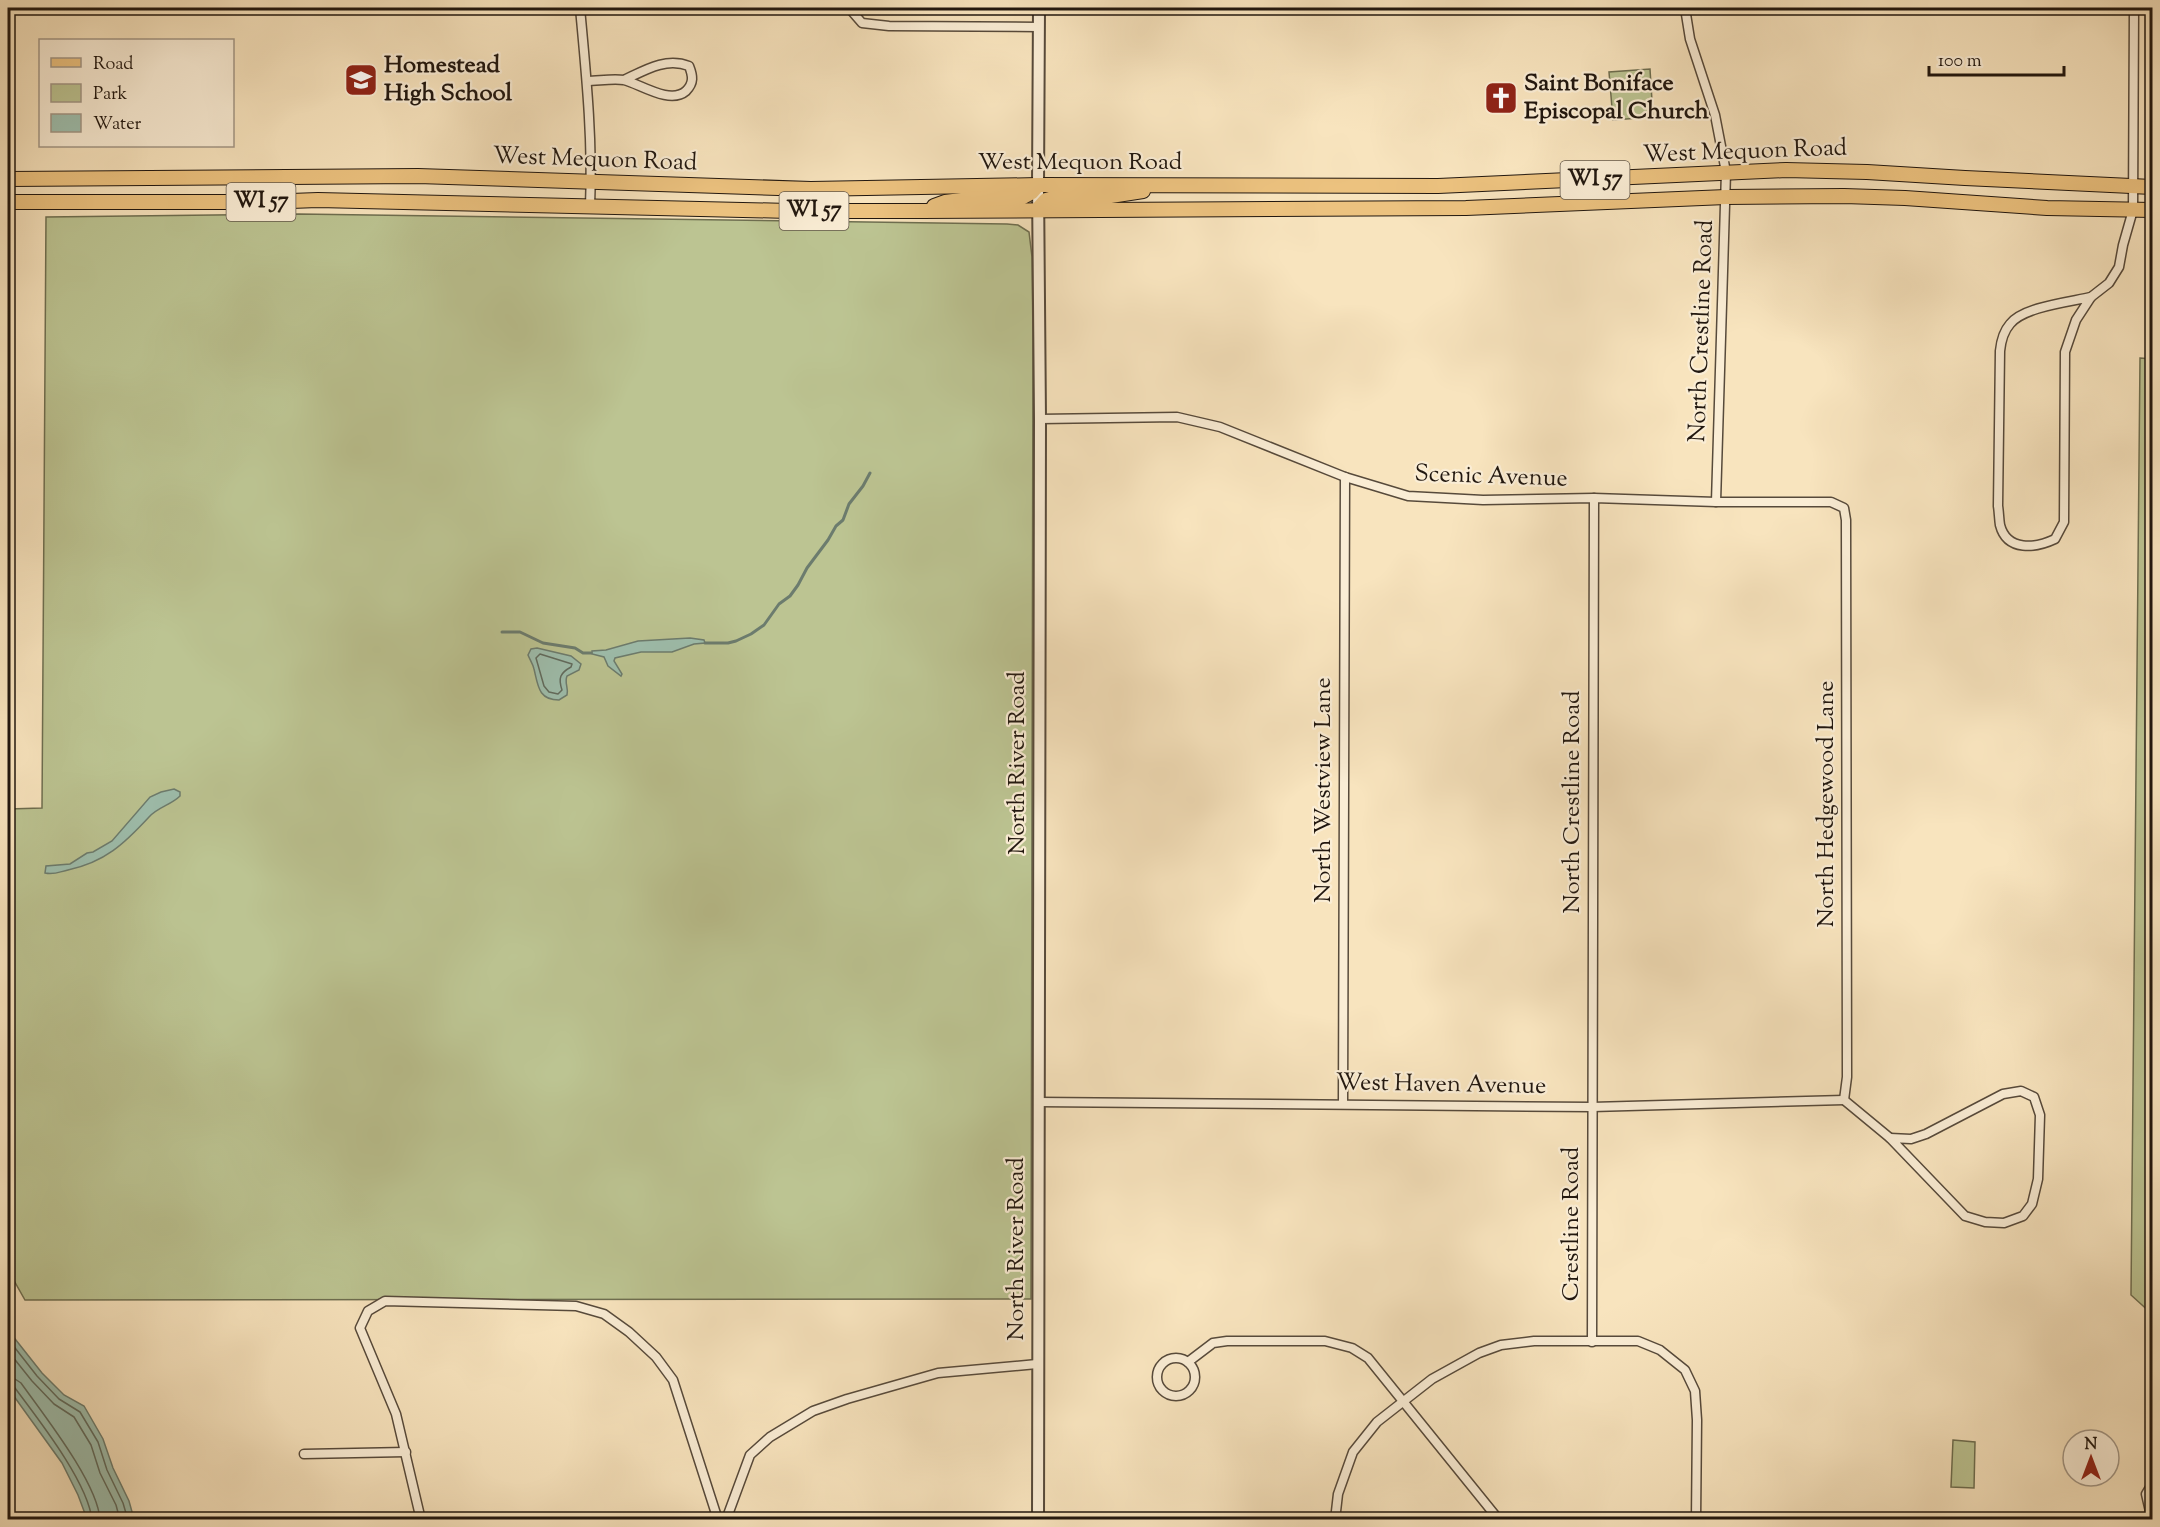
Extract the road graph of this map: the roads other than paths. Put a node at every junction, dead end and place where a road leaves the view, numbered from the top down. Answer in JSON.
{"nodes":[{"id":1,"x":580,"y":8,"type":"edge"},
{"id":2,"x":849,"y":8,"type":"edge"},
{"id":3,"x":1039,"y":8,"type":"edge"},
{"id":4,"x":1685,"y":8,"type":"edge"},
{"id":5,"x":2134,"y":8,"type":"edge"},
{"id":6,"x":1039,"y":27,"type":"junction"},
{"id":7,"x":624,"y":80,"type":"junction"},
{"id":8,"x":586,"y":81,"type":"junction"},
{"id":9,"x":1726,"y":172,"type":"junction"},
{"id":10,"x":8,"y":179,"type":"edge"},
{"id":11,"x":591,"y":181,"type":"junction"},
{"id":12,"x":1038,"y":185,"type":"junction"},
{"id":13,"x":1165,"y":186,"type":"junction"},
{"id":14,"x":2134,"y":186,"type":"junction"},
{"id":15,"x":2152,"y":187,"type":"edge"},
{"id":16,"x":1726,"y":198,"type":"junction"},
{"id":17,"x":8,"y":202,"type":"edge"},
{"id":18,"x":590,"y":206,"type":"junction"},
{"id":19,"x":1038,"y":209,"type":"junction"},
{"id":20,"x":2133,"y":210,"type":"junction"},
{"id":21,"x":2152,"y":210,"type":"edge"},
{"id":22,"x":921,"y":211,"type":"junction"},
{"id":23,"x":2091,"y":297,"type":"junction"},
{"id":24,"x":1040,"y":419,"type":"junction"},
{"id":25,"x":1345,"y":477,"type":"junction"},
{"id":26,"x":1594,"y":498,"type":"junction"},
{"id":27,"x":1716,"y":502,"type":"junction"},
{"id":28,"x":1844,"y":508,"type":"joint"},
{"id":29,"x":1844,"y":1100,"type":"junction"},
{"id":30,"x":1038,"y":1102,"type":"junction"},
{"id":31,"x":1343,"y":1104,"type":"junction"},
{"id":32,"x":1592,"y":1107,"type":"junction"},
{"id":33,"x":1890,"y":1138,"type":"junction"},
{"id":34,"x":1592,"y":1342,"type":"junction"},
{"id":35,"x":1188,"y":1362,"type":"junction"},
{"id":36,"x":1037,"y":1364,"type":"junction"},
{"id":37,"x":1402,"y":1400,"type":"junction"},
{"id":38,"x":406,"y":1452,"type":"junction"},
{"id":39,"x":304,"y":1454,"type":"dead end"},
{"id":40,"x":2152,"y":1484,"type":"edge"},
{"id":41,"x":421,"y":1520,"type":"edge"},
{"id":42,"x":718,"y":1520,"type":"edge"},
{"id":43,"x":726,"y":1520,"type":"edge"},
{"id":44,"x":1038,"y":1520,"type":"edge"},
{"id":45,"x":1335,"y":1520,"type":"edge"},
{"id":46,"x":1499,"y":1520,"type":"edge"},
{"id":47,"x":1696,"y":1520,"type":"edge"},
{"id":48,"x":2152,"y":1520,"type":"edge"}],
"edges":[{"from":1,"to":8,"type":"street"},
{"from":2,"to":6,"type":"street"},
{"from":3,"to":6,"type":"street","name":"North River Road"},
{"from":4,"to":9,"type":"street","name":"North Crestline Road"},
{"from":5,"to":14,"type":"street"},
{"from":6,"to":12,"type":"street","name":"North River Road"},
{"from":7,"to":7,"type":"street"},
{"from":7,"to":8,"type":"street"},
{"from":8,"to":11,"type":"street"},
{"from":9,"to":13,"type":"main road","name":"West Mequon Road","number":"WI 57"},
{"from":9,"to":14,"type":"main road","name":"West Mequon Road","number":"WI 57"},
{"from":9,"to":16,"type":"street","name":"North Crestline Road"},
{"from":10,"to":11,"type":"main road","name":"West Mequon Road","number":"WI 57"},
{"from":11,"to":12,"type":"main road","name":"West Mequon Road","number":"WI 57"},
{"from":11,"to":18,"type":"street"},
{"from":12,"to":13,"type":"main road","name":"West Mequon Road","number":"WI 57"},
{"from":12,"to":19,"type":"street","name":"North River Road"},
{"from":12,"to":22,"type":"main road"},
{"from":13,"to":19,"type":"main road"},
{"from":14,"to":15,"type":"main road","name":"West Mequon Road","number":"WI 57"},
{"from":14,"to":20,"type":"street"},
{"from":16,"to":19,"type":"main road","name":"West Mequon Road","number":"WI 57"},
{"from":16,"to":20,"type":"main road","name":"West Mequon Road","number":"WI 57"},
{"from":16,"to":27,"type":"street","name":"North Crestline Road"},
{"from":17,"to":18,"type":"main road","name":"West Mequon Road","number":"WI 57"},
{"from":18,"to":22,"type":"main road","name":"West Mequon Road","number":"WI 57"},
{"from":19,"to":22,"type":"main road","name":"West Mequon Road","number":"WI 57"},
{"from":19,"to":24,"type":"street","name":"North River Road"},
{"from":20,"to":21,"type":"main road","name":"West Mequon Road","number":"WI 57"},
{"from":20,"to":23,"type":"street"},
{"from":23,"to":23,"type":"street"},
{"from":24,"to":25,"type":"street","name":"Scenic Avenue"},
{"from":24,"to":30,"type":"street","name":"North River Road"},
{"from":25,"to":26,"type":"street","name":"Scenic Avenue"},
{"from":25,"to":31,"type":"street","name":"North Westview Lane"},
{"from":26,"to":27,"type":"street","name":"Scenic Avenue"},
{"from":26,"to":32,"type":"street","name":"North Crestline Road"},
{"from":27,"to":28,"type":"street","name":"Scenic Avenue"},
{"from":28,"to":29,"type":"street","name":"North Hedgewood Lane"},
{"from":29,"to":32,"type":"street","name":"West Haven Avenue"},
{"from":29,"to":33,"type":"street"},
{"from":30,"to":31,"type":"street","name":"West Haven Avenue"},
{"from":30,"to":36,"type":"street","name":"North River Road"},
{"from":31,"to":32,"type":"street","name":"West Haven Avenue"},
{"from":32,"to":34,"type":"street","name":"Crestline Road"},
{"from":33,"to":33,"type":"street"},
{"from":34,"to":37,"type":"street"},
{"from":34,"to":47,"type":"street"},
{"from":35,"to":35,"type":"street"},
{"from":35,"to":37,"type":"street"},
{"from":36,"to":43,"type":"street"},
{"from":36,"to":44,"type":"street","name":"North River Road"},
{"from":37,"to":45,"type":"street"},
{"from":37,"to":46,"type":"street"},
{"from":38,"to":39,"type":"street"},
{"from":38,"to":41,"type":"street"},
{"from":38,"to":42,"type":"street"},
{"from":40,"to":48,"type":"street"}]}
